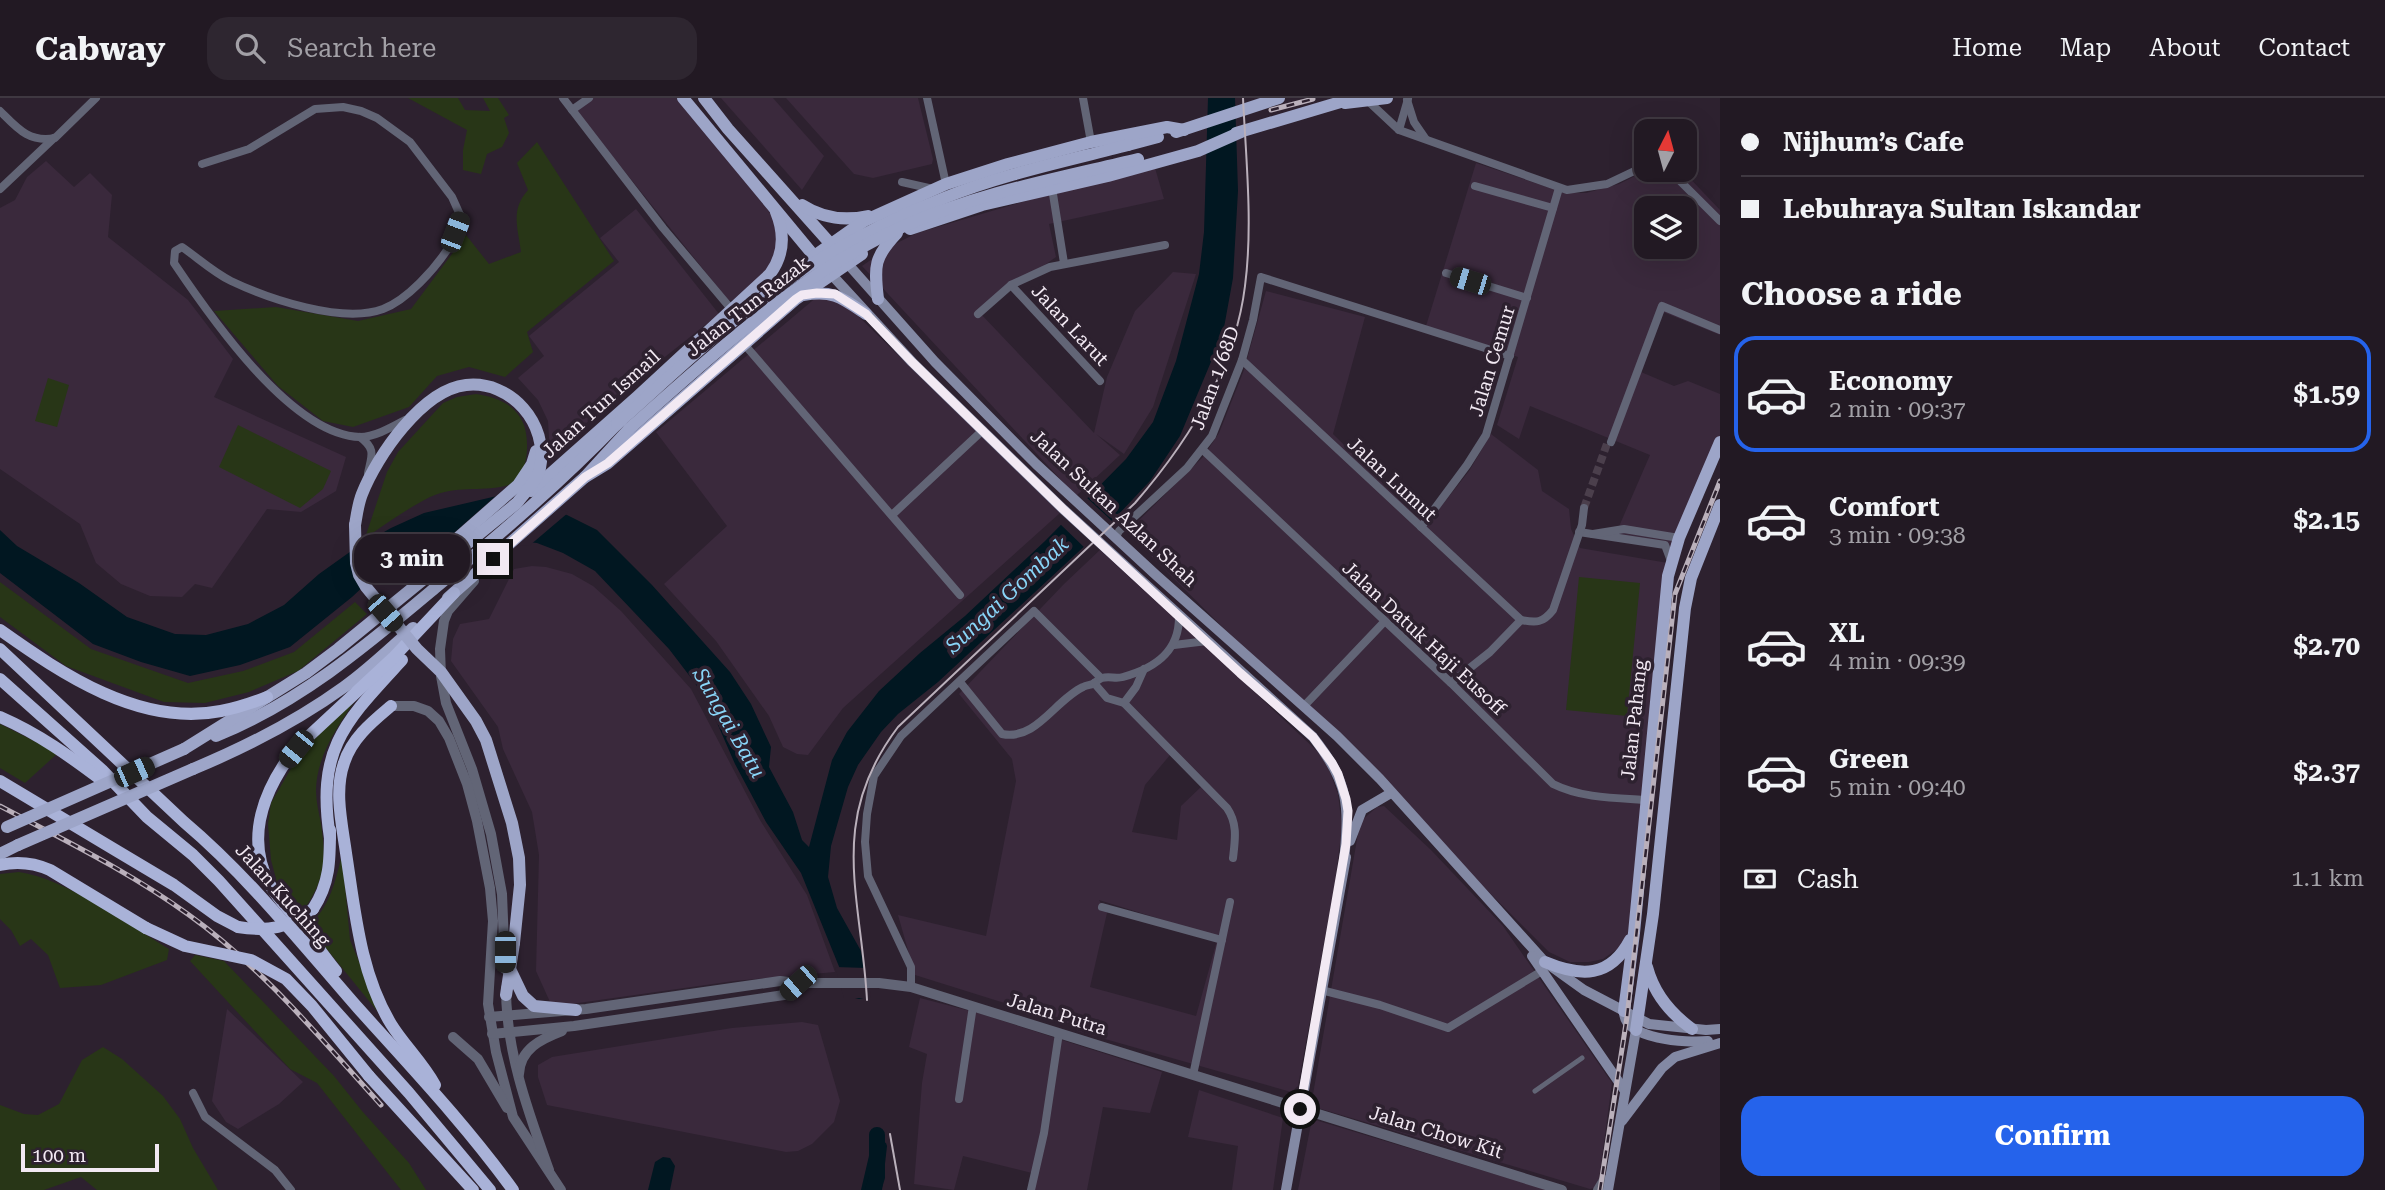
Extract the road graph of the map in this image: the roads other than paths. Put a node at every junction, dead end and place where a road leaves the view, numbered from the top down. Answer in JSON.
{"nodes":[{"id":1,"x":96,"y":98,"type":"edge"},
{"id":2,"x":563,"y":98,"type":"edge"},
{"id":3,"x":589,"y":98,"type":"edge"},
{"id":4,"x":683,"y":98,"type":"edge"},
{"id":5,"x":704,"y":98,"type":"edge"},
{"id":6,"x":927,"y":98,"type":"edge"},
{"id":7,"x":1083,"y":98,"type":"edge"},
{"id":8,"x":1279,"y":98,"type":"edge"},
{"id":9,"x":1354,"y":98,"type":"edge"},
{"id":10,"x":1387,"y":98,"type":"edge"},
{"id":11,"x":1408,"y":99,"type":"edge"},
{"id":12,"x":1368,"y":102,"type":"junction"},
{"id":13,"x":1338,"y":103,"type":"junction"},
{"id":14,"x":572,"y":110,"type":"junction"},
{"id":15,"x":0,"y":111,"type":"edge"},
{"id":16,"x":1190,"y":128,"type":"junction"},
{"id":17,"x":1399,"y":130,"type":"junction"},
{"id":18,"x":55,"y":138,"type":"junction"},
{"id":19,"x":1427,"y":140,"type":"junction"},
{"id":20,"x":1091,"y":142,"type":"junction"},
{"id":21,"x":1197,"y":148,"type":"junction"},
{"id":22,"x":202,"y":164,"type":"dead end"},
{"id":23,"x":1634,"y":172,"type":"edge"},
{"id":24,"x":902,"y":182,"type":"dead end"},
{"id":25,"x":1681,"y":182,"type":"edge"},
{"id":26,"x":941,"y":186,"type":"junction"},
{"id":27,"x":1475,"y":186,"type":"dead end"},
{"id":28,"x":1052,"y":188,"type":"junction"},
{"id":29,"x":1559,"y":188,"type":"junction"},
{"id":30,"x":0,"y":189,"type":"edge"},
{"id":31,"x":787,"y":194,"type":"junction"},
{"id":32,"x":1553,"y":208,"type":"junction"},
{"id":33,"x":776,"y":212,"type":"junction"},
{"id":34,"x":879,"y":214,"type":"junction"},
{"id":35,"x":1720,"y":221,"type":"edge"},
{"id":36,"x":898,"y":233,"type":"junction"},
{"id":37,"x":831,"y":244,"type":"junction"},
{"id":38,"x":1165,"y":245,"type":"dead end"},
{"id":39,"x":813,"y":257,"type":"junction"},
{"id":40,"x":847,"y":263,"type":"junction"},
{"id":41,"x":1064,"y":263,"type":"junction"},
{"id":42,"x":1446,"y":273,"type":"dead end"},
{"id":43,"x":770,"y":274,"type":"junction"},
{"id":44,"x":831,"y":274,"type":"junction"},
{"id":45,"x":1011,"y":285,"type":"junction"},
{"id":46,"x":799,"y":297,"type":"junction"},
{"id":47,"x":1527,"y":298,"type":"junction"},
{"id":48,"x":878,"y":299,"type":"junction"},
{"id":49,"x":732,"y":310,"type":"junction"},
{"id":50,"x":866,"y":314,"type":"junction"},
{"id":51,"x":978,"y":314,"type":"dead end"},
{"id":52,"x":1720,"y":330,"type":"edge"},
{"id":53,"x":744,"y":344,"type":"junction"},
{"id":54,"x":1510,"y":356,"type":"junction"},
{"id":55,"x":1242,"y":360,"type":"junction"},
{"id":56,"x":1100,"y":381,"type":"dead end"},
{"id":57,"x":411,"y":416,"type":"junction"},
{"id":58,"x":619,"y":428,"type":"junction"},
{"id":59,"x":538,"y":430,"type":"junction"},
{"id":60,"x":983,"y":430,"type":"junction"},
{"id":61,"x":360,"y":437,"type":"junction"},
{"id":62,"x":1610,"y":441,"type":"tunnel mouth"},
{"id":63,"x":1720,"y":442,"type":"edge"},
{"id":64,"x":1203,"y":450,"type":"junction"},
{"id":65,"x":557,"y":470,"type":"junction"},
{"id":66,"x":585,"y":477,"type":"junction"},
{"id":67,"x":363,"y":491,"type":"junction"},
{"id":68,"x":516,"y":503,"type":"junction"},
{"id":69,"x":1720,"y":505,"type":"edge"},
{"id":70,"x":1585,"y":511,"type":"tunnel mouth"},
{"id":71,"x":892,"y":515,"type":"junction"},
{"id":72,"x":1421,"y":527,"type":"junction"},
{"id":73,"x":1579,"y":532,"type":"junction"},
{"id":74,"x":1593,"y":534,"type":"junction"},
{"id":75,"x":1116,"y":537,"type":"junction"},
{"id":76,"x":1679,"y":538,"type":"junction"},
{"id":77,"x":493,"y":559,"type":"junction"},
{"id":78,"x":1671,"y":561,"type":"junction"},
{"id":79,"x":454,"y":593,"type":"junction"},
{"id":80,"x":960,"y":595,"type":"dead end"},
{"id":81,"x":397,"y":601,"type":"junction"},
{"id":82,"x":1179,"y":615,"type":"junction"},
{"id":83,"x":1521,"y":620,"type":"junction"},
{"id":84,"x":1384,"y":621,"type":"junction"},
{"id":85,"x":0,"y":630,"type":"edge"},
{"id":86,"x":1207,"y":641,"type":"junction"},
{"id":87,"x":1174,"y":645,"type":"junction"},
{"id":88,"x":0,"y":649,"type":"edge"},
{"id":89,"x":1144,"y":669,"type":"junction"},
{"id":90,"x":0,"y":679,"type":"edge"},
{"id":91,"x":1098,"y":681,"type":"junction"},
{"id":92,"x":960,"y":682,"type":"junction"},
{"id":93,"x":1451,"y":683,"type":"junction"},
{"id":94,"x":267,"y":697,"type":"junction"},
{"id":95,"x":1124,"y":703,"type":"junction"},
{"id":96,"x":1305,"y":705,"type":"junction"},
{"id":97,"x":391,"y":706,"type":"junction"},
{"id":98,"x":0,"y":717,"type":"edge"},
{"id":99,"x":184,"y":749,"type":"junction"},
{"id":100,"x":0,"y":781,"type":"edge"},
{"id":101,"x":1391,"y":793,"type":"junction"},
{"id":102,"x":1646,"y":800,"type":"junction"},
{"id":103,"x":135,"y":806,"type":"junction"},
{"id":104,"x":2,"y":829,"type":"edge"},
{"id":105,"x":330,"y":838,"type":"junction"},
{"id":106,"x":0,"y":854,"type":"edge"},
{"id":107,"x":1233,"y":858,"type":"dead end"},
{"id":108,"x":1344,"y":863,"type":"junction"},
{"id":109,"x":0,"y":865,"type":"edge"},
{"id":110,"x":1230,"y":902,"type":"dead end"},
{"id":111,"x":1102,"y":907,"type":"dead end"},
{"id":112,"x":1634,"y":933,"type":"junction"},
{"id":113,"x":1222,"y":940,"type":"junction"},
{"id":114,"x":1646,"y":963,"type":"junction"},
{"id":115,"x":1543,"y":967,"type":"junction"},
{"id":116,"x":511,"y":971,"type":"junction"},
{"id":117,"x":798,"y":983,"type":"junction"},
{"id":118,"x":911,"y":987,"type":"junction"},
{"id":119,"x":1321,"y":990,"type":"junction"},
{"id":120,"x":506,"y":995,"type":"junction"},
{"id":121,"x":973,"y":1006,"type":"junction"},
{"id":122,"x":576,"y":1010,"type":"junction"},
{"id":123,"x":1624,"y":1011,"type":"junction"},
{"id":124,"x":489,"y":1017,"type":"junction"},
{"id":125,"x":507,"y":1017,"type":"junction"},
{"id":126,"x":1637,"y":1023,"type":"junction"},
{"id":127,"x":574,"y":1026,"type":"junction"},
{"id":128,"x":1692,"y":1029,"type":"junction"},
{"id":129,"x":1720,"y":1029,"type":"edge"},
{"id":130,"x":381,"y":1033,"type":"junction"},
{"id":131,"x":509,"y":1033,"type":"junction"},
{"id":132,"x":1059,"y":1033,"type":"junction"},
{"id":133,"x":492,"y":1034,"type":"junction"},
{"id":134,"x":453,"y":1037,"type":"dead end"},
{"id":135,"x":1720,"y":1041,"type":"edge"},
{"id":136,"x":1582,"y":1058,"type":"dead end"},
{"id":137,"x":1193,"y":1075,"type":"junction"},
{"id":138,"x":519,"y":1081,"type":"junction"},
{"id":139,"x":1535,"y":1091,"type":"dead end"},
{"id":140,"x":1625,"y":1091,"type":"junction"},
{"id":141,"x":193,"y":1093,"type":"dead end"},
{"id":142,"x":959,"y":1099,"type":"dead end"},
{"id":143,"x":1623,"y":1104,"type":"junction"},
{"id":144,"x":1300,"y":1109,"type":"junction"},
{"id":145,"x":452,"y":1113,"type":"junction"},
{"id":146,"x":513,"y":1117,"type":"junction"},
{"id":147,"x":1620,"y":1124,"type":"junction"},
{"id":148,"x":549,"y":1170,"type":"junction"},
{"id":149,"x":1603,"y":1188,"type":"edge"},
{"id":150,"x":291,"y":1190,"type":"edge"},
{"id":151,"x":472,"y":1190,"type":"edge"},
{"id":152,"x":490,"y":1190,"type":"edge"},
{"id":153,"x":513,"y":1190,"type":"edge"},
{"id":154,"x":561,"y":1190,"type":"edge"},
{"id":155,"x":1031,"y":1190,"type":"edge"},
{"id":156,"x":1286,"y":1190,"type":"edge"},
{"id":157,"x":1562,"y":1190,"type":"edge"}],
"edges":[{"from":1,"to":18,"type":"street"},
{"from":2,"to":14,"type":"street"},
{"from":3,"to":14,"type":"street"},
{"from":4,"to":33,"type":"main road","name":"Jalan Sultan Azlan Shah"},
{"from":5,"to":31,"type":"main road","name":"Jalan Sultan Azlan Shah"},
{"from":6,"to":26,"type":"street"},
{"from":7,"to":20,"type":"street"},
{"from":8,"to":16,"type":"main road","name":"Jalan Tun Razak"},
{"from":9,"to":13,"type":"main road","name":"Jalan Tun Razak"},
{"from":10,"to":12,"type":"main road","name":"Jalan Tun Razak"},
{"from":11,"to":17,"type":"street"},
{"from":11,"to":19,"type":"street"},
{"from":12,"to":13,"type":"main road","name":"Jalan Tun Razak"},
{"from":12,"to":17,"type":"street"},
{"from":13,"to":21,"type":"main road","name":"Jalan Tun Razak"},
{"from":14,"to":49,"type":"street"},
{"from":15,"to":18,"type":"street"},
{"from":16,"to":20,"type":"main road","name":"Jalan Tun Razak"},
{"from":16,"to":58,"type":"main road","name":"Jalan Tun Razak","bridge":true},
{"from":17,"to":19,"type":"street"},
{"from":18,"to":30,"type":"street"},
{"from":19,"to":29,"type":"street"},
{"from":20,"to":26,"type":"main road","name":"Jalan Tun Razak"},
{"from":21,"to":28,"type":"main road","name":"Jalan Tun Razak"},
{"from":21,"to":58,"type":"main road","name":"Jalan Tun Razak","bridge":true},
{"from":22,"to":61,"type":"street"},
{"from":23,"to":29,"type":"street"},
{"from":24,"to":26,"type":"street"},
{"from":25,"to":35,"type":"street"},
{"from":26,"to":34,"type":"main road","name":"Jalan Tun Razak"},
{"from":27,"to":32,"type":"street"},
{"from":28,"to":36,"type":"main road","name":"Jalan Tun Razak"},
{"from":28,"to":41,"type":"street"},
{"from":29,"to":32,"type":"street","name":"Jalan Cemur"},
{"from":31,"to":34,"type":"main road"},
{"from":31,"to":37,"type":"main road","name":"Jalan Sultan Azlan Shah"},
{"from":32,"to":47,"type":"street","name":"Jalan Cemur"},
{"from":33,"to":39,"type":"main road","name":"Jalan Sultan Azlan Shah"},
{"from":33,"to":43,"type":"main road"},
{"from":34,"to":36,"type":"main road"},
{"from":34,"to":37,"type":"main road","name":"Jalan Tun Razak"},
{"from":36,"to":40,"type":"main road","name":"Jalan Tun Razak"},
{"from":36,"to":48,"type":"main road"},
{"from":37,"to":39,"type":"main road","name":"Jalan Tun Razak"},
{"from":37,"to":40,"type":"main road","name":"Jalan Sultan Azlan Shah"},
{"from":38,"to":41,"type":"street","name":"Jalan Larut"},
{"from":39,"to":44,"type":"main road","name":"Jalan Sultan Azlan Shah"},
{"from":40,"to":44,"type":"main road","name":"Jalan Tun Razak"},
{"from":40,"to":48,"type":"main road","name":"Jalan Sultan Azlan Shah"},
{"from":41,"to":45,"type":"street","name":"Jalan Larut"},
{"from":42,"to":47,"type":"street"},
{"from":43,"to":46,"type":"main road"},
{"from":43,"to":49,"type":"main road","name":"Jalan Tun Ismail"},
{"from":44,"to":46,"type":"main road"},
{"from":44,"to":50,"type":"main road","name":"Jalan Sultan Azlan Shah"},
{"from":45,"to":51,"type":"street"},
{"from":45,"to":56,"type":"street","name":"Jalan Larut"},
{"from":46,"to":50,"type":"main road"},
{"from":46,"to":53,"type":"main road"},
{"from":47,"to":54,"type":"street","name":"Jalan Cemur"},
{"from":48,"to":75,"type":"main road","name":"Jalan Sultan Azlan Shah"},
{"from":49,"to":65,"type":"main road","name":"Jalan Tun Ismail"},
{"from":50,"to":60,"type":"main road","name":"Jalan Sultan Azlan Shah"},
{"from":52,"to":62,"type":"street"},
{"from":53,"to":66,"type":"main road"},
{"from":53,"to":71,"type":"street"},
{"from":54,"to":55,"type":"street","name":"Jalan 1/68D"},
{"from":54,"to":72,"type":"street","name":"Jalan Cemur"},
{"from":55,"to":64,"type":"street","name":"Jalan 1/68D"},
{"from":55,"to":72,"type":"street","name":"Jalan Lumut"},
{"from":57,"to":59,"type":"main road"},
{"from":57,"to":61,"type":"street"},
{"from":57,"to":67,"type":"main road"},
{"from":58,"to":65,"type":"main road"},
{"from":58,"to":66,"type":"main road","name":"Jalan Tun Razak"},
{"from":58,"to":99,"type":"main road","name":"Jalan Tun Razak"},
{"from":59,"to":68,"type":"main road"},
{"from":59,"to":81,"type":"main road"},
{"from":60,"to":71,"type":"street"},
{"from":60,"to":82,"type":"main road","name":"Jalan Sultan Azlan Shah"},
{"from":61,"to":67,"type":"street"},
{"from":63,"to":76,"type":"main road","name":"Jalan Pahang"},
{"from":64,"to":75,"type":"street","name":"Jalan 1/68D"},
{"from":64,"to":84,"type":"street","name":"Jalan Datuk Haji Eusoff"},
{"from":65,"to":68,"type":"main road","name":"Jalan Tun Ismail"},
{"from":66,"to":77,"type":"main road","name":"Jalan Tun Razak"},
{"from":67,"to":116,"type":"main road","bridge":true},
{"from":68,"to":81,"type":"main road"},
{"from":69,"to":114,"type":"main road","name":"Jalan Pahang"},
{"from":70,"to":73,"type":"street"},
{"from":71,"to":80,"type":"street"},
{"from":72,"to":83,"type":"street","name":"Jalan Lumut"},
{"from":73,"to":74,"type":"street"},
{"from":73,"to":83,"type":"street"},
{"from":74,"to":76,"type":"street"},
{"from":74,"to":78,"type":"street"},
{"from":75,"to":96,"type":"main road","name":"Jalan Sultan Azlan Shah"},
{"from":76,"to":78,"type":"main road","name":"Jalan Pahang"},
{"from":77,"to":79,"type":"main road","name":"Jalan Tun Razak"},
{"from":77,"to":120,"type":"street"},
{"from":78,"to":102,"type":"main road","name":"Jalan Pahang"},
{"from":79,"to":105,"type":"highway"},
{"from":79,"to":106,"type":"main road","name":"Jalan Tun Razak","bridge":true},
{"from":79,"to":130,"type":"highway"},
{"from":81,"to":94,"type":"main road"},
{"from":82,"to":86,"type":"main road","name":"Jalan Sultan Azlan Shah"},
{"from":82,"to":87,"type":"street"},
{"from":83,"to":93,"type":"street"},
{"from":84,"to":93,"type":"street","name":"Jalan Datuk Haji Eusoff"},
{"from":84,"to":96,"type":"street"},
{"from":85,"to":94,"type":"highway"},
{"from":86,"to":87,"type":"street"},
{"from":86,"to":108,"type":"main road","name":"Jalan Sultan Azlan Shah"},
{"from":87,"to":89,"type":"street"},
{"from":88,"to":130,"type":"highway","name":"Jalan Kuching"},
{"from":89,"to":91,"type":"street"},
{"from":89,"to":95,"type":"street"},
{"from":90,"to":103,"type":"highway","name":"Jalan Kuching"},
{"from":91,"to":92,"type":"street"},
{"from":91,"to":92,"type":"street"},
{"from":91,"to":95,"type":"street"},
{"from":92,"to":118,"type":"street"},
{"from":93,"to":102,"type":"street","name":"Jalan Datuk Haji Eusoff"},
{"from":94,"to":99,"type":"main road"},
{"from":95,"to":107,"type":"street"},
{"from":96,"to":101,"type":"main road","name":"Jalan Sultan Azlan Shah"},
{"from":97,"to":105,"type":"highway"},
{"from":97,"to":124,"type":"street"},
{"from":97,"to":145,"type":"highway"},
{"from":98,"to":103,"type":"highway"},
{"from":99,"to":104,"type":"main road","bridge":true},
{"from":100,"to":105,"type":"highway","bridge":true},
{"from":101,"to":108,"type":"main road"},
{"from":101,"to":115,"type":"main road","name":"Jalan Sultan Azlan Shah"},
{"from":102,"to":112,"type":"main road","name":"Jalan Pahang"},
{"from":103,"to":152,"type":"highway","name":"Jalan Kuching"},
{"from":108,"to":119,"type":"main road"},
{"from":109,"to":151,"type":"highway","bridge":true},
{"from":110,"to":113,"type":"street"},
{"from":111,"to":113,"type":"street"},
{"from":112,"to":115,"type":"main road"},
{"from":112,"to":123,"type":"main road","name":"Jalan Pahang"},
{"from":113,"to":137,"type":"street"},
{"from":114,"to":126,"type":"main road","name":"Jalan Pahang"},
{"from":114,"to":128,"type":"main road"},
{"from":115,"to":119,"type":"street"},
{"from":115,"to":123,"type":"main road","name":"Jalan Sultan Azlan Shah"},
{"from":115,"to":140,"type":"main road","name":"Jalan Sultan Azlan Shah"},
{"from":116,"to":120,"type":"main road"},
{"from":116,"to":122,"type":"main road"},
{"from":117,"to":118,"type":"street","name":"Jalan Putra"},
{"from":117,"to":122,"type":"street","name":"Jalan Putra"},
{"from":117,"to":127,"type":"street","name":"Jalan Putra"},
{"from":118,"to":121,"type":"street","name":"Jalan Putra"},
{"from":119,"to":144,"type":"main road"},
{"from":120,"to":125,"type":"street"},
{"from":121,"to":132,"type":"street","name":"Jalan Putra"},
{"from":121,"to":142,"type":"street"},
{"from":122,"to":125,"type":"street","name":"Jalan Putra"},
{"from":123,"to":126,"type":"main road","name":"Jalan Sultan Azlan Shah"},
{"from":124,"to":125,"type":"street","name":"Jalan Putra"},
{"from":124,"to":133,"type":"street"},
{"from":125,"to":131,"type":"street"},
{"from":126,"to":128,"type":"main road"},
{"from":126,"to":135,"type":"main road"},
{"from":126,"to":140,"type":"main road"},
{"from":127,"to":131,"type":"street","name":"Jalan Putra"},
{"from":127,"to":138,"type":"street"},
{"from":128,"to":129,"type":"main road"},
{"from":130,"to":145,"type":"highway","name":"Jalan Kuching"},
{"from":131,"to":133,"type":"street","name":"Jalan Putra"},
{"from":131,"to":138,"type":"street"},
{"from":132,"to":137,"type":"street","name":"Jalan Putra"},
{"from":132,"to":155,"type":"street"},
{"from":133,"to":146,"type":"street"},
{"from":134,"to":146,"type":"street"},
{"from":135,"to":147,"type":"main road"},
{"from":136,"to":139,"type":"street"},
{"from":137,"to":144,"type":"street","name":"Jalan Putra"},
{"from":138,"to":148,"type":"street"},
{"from":140,"to":143,"type":"main road"},
{"from":141,"to":150,"type":"street"},
{"from":143,"to":147,"type":"main road"},
{"from":143,"to":149,"type":"main road"},
{"from":144,"to":156,"type":"main road"},
{"from":144,"to":157,"type":"street","name":"Jalan Chow Kit"},
{"from":145,"to":153,"type":"highway","name":"Jalan Kuching"},
{"from":146,"to":148,"type":"street"},
{"from":147,"to":149,"type":"main road"},
{"from":148,"to":154,"type":"street"}]}
